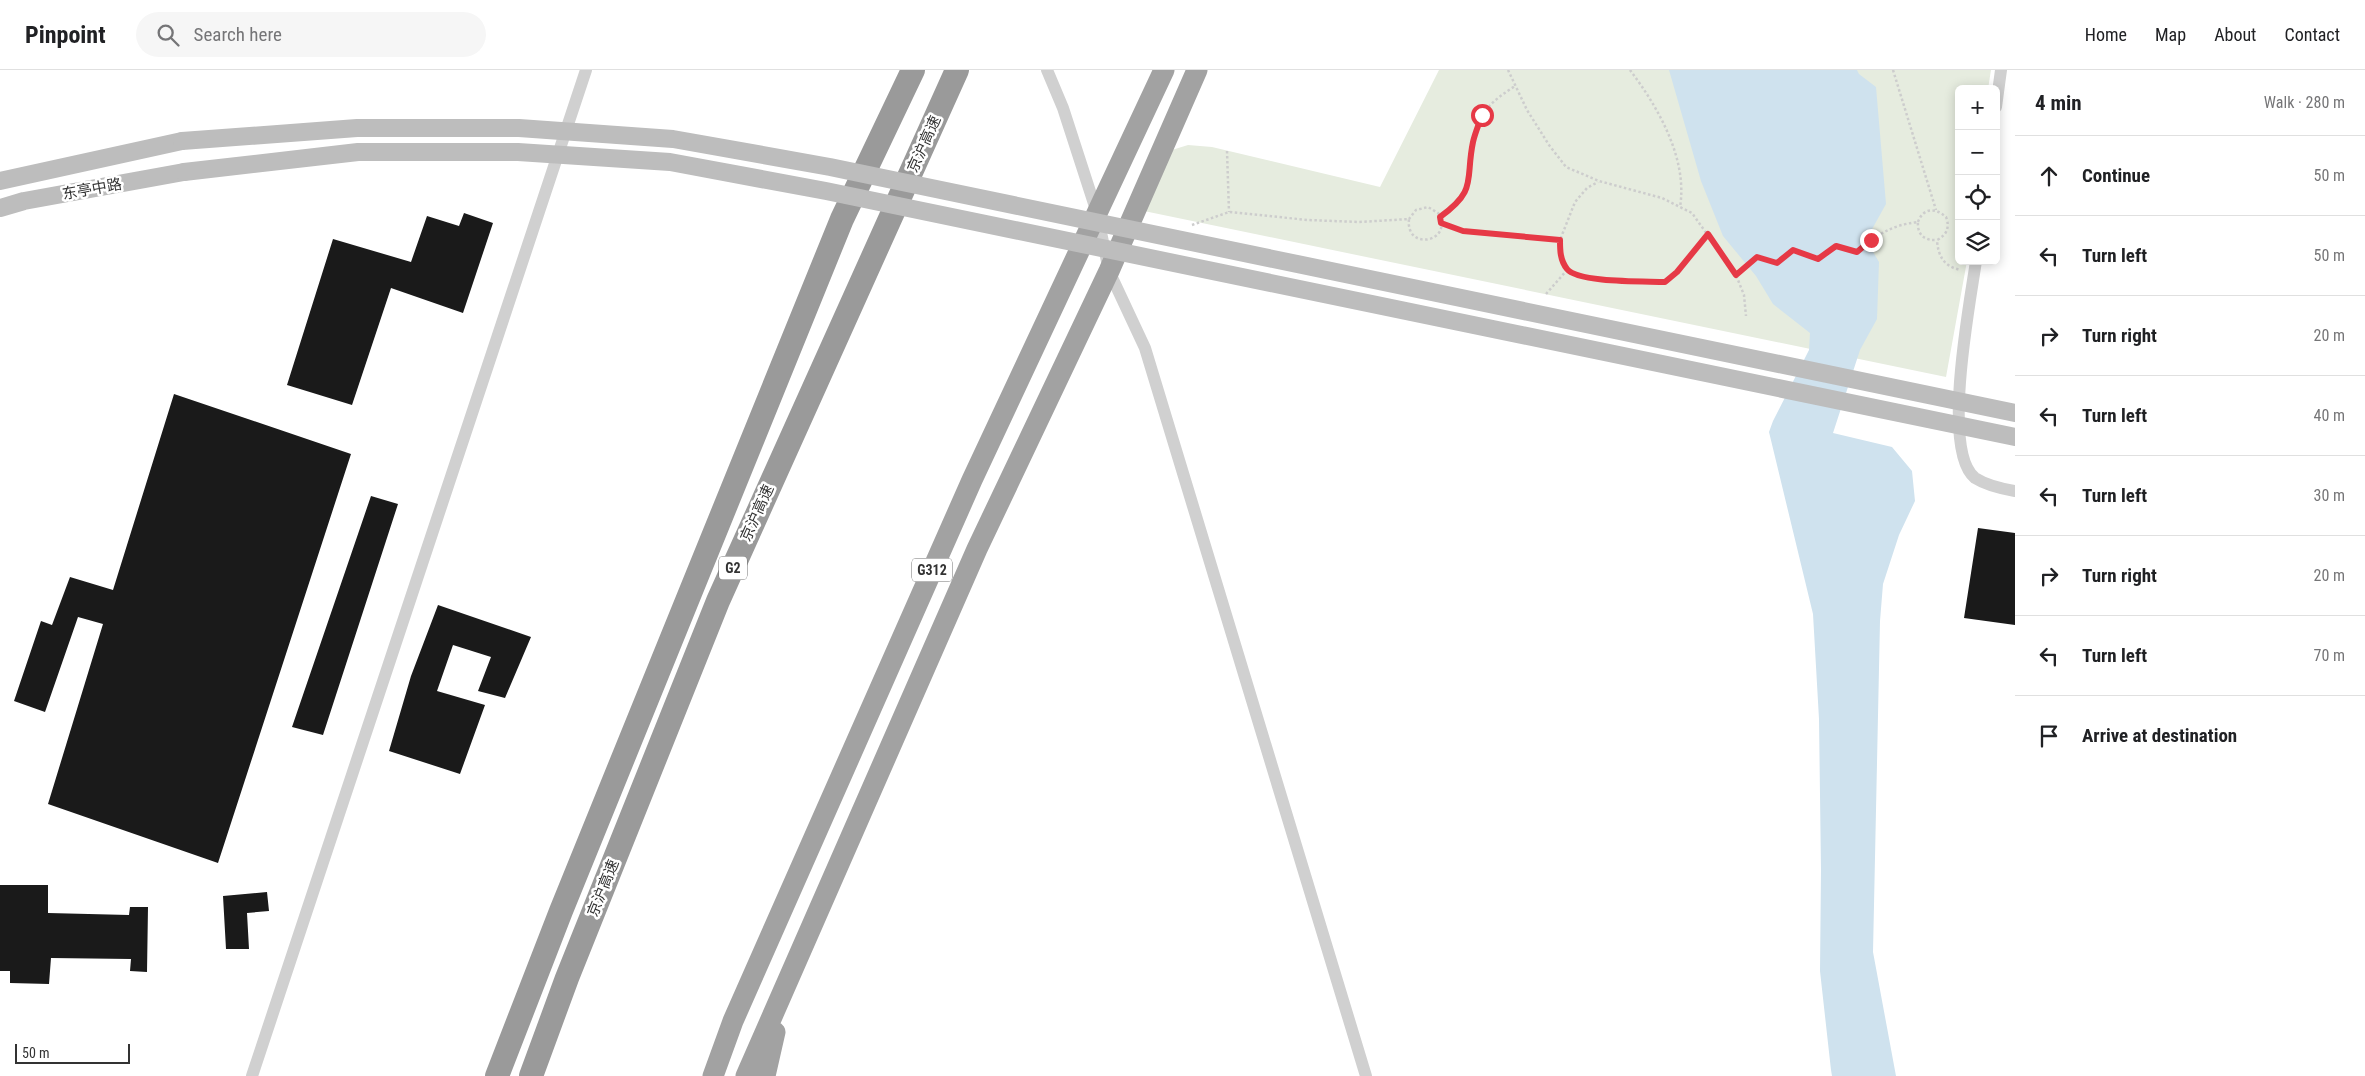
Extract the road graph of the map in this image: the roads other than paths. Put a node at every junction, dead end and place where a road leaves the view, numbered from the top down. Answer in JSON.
{"nodes":[{"id":1,"x":586,"y":70,"type":"edge"},
{"id":2,"x":913,"y":70,"type":"edge"},
{"id":3,"x":957,"y":70,"type":"edge"},
{"id":4,"x":1047,"y":70,"type":"edge"},
{"id":5,"x":1164,"y":70,"type":"edge"},
{"id":6,"x":1197,"y":70,"type":"edge"},
{"id":7,"x":2001,"y":70,"type":"edge"},
{"id":8,"x":1999,"y":85,"type":"edge"},
{"id":9,"x":0,"y":181,"type":"edge"},
{"id":10,"x":0,"y":208,"type":"edge"},
{"id":11,"x":1098,"y":213,"type":"junction"},
{"id":12,"x":1975,"y":266,"type":"edge"},
{"id":13,"x":1109,"y":271,"type":"junction"},
{"id":14,"x":2015,"y":413,"type":"edge"},
{"id":15,"x":2015,"y":437,"type":"edge"},
{"id":16,"x":2015,"y":491,"type":"edge"},
{"id":17,"x":788,"y":978,"type":"junction"},
{"id":18,"x":252,"y":1076,"type":"edge"},
{"id":19,"x":497,"y":1076,"type":"edge"},
{"id":20,"x":531,"y":1076,"type":"edge"},
{"id":21,"x":712,"y":1076,"type":"edge"},
{"id":22,"x":746,"y":1076,"type":"edge"},
{"id":23,"x":765,"y":1076,"type":"edge"},
{"id":24,"x":1366,"y":1076,"type":"edge"}],
"edges":[{"from":1,"to":18,"type":"street"},
{"from":2,"to":19,"type":"highway","name":"京沪高速","number":"G2"},
{"from":3,"to":20,"type":"highway","name":"京沪高速","number":"G2"},
{"from":4,"to":11,"type":"street"},
{"from":5,"to":11,"type":"highway","number":"G312"},
{"from":6,"to":13,"type":"highway","number":"G312"},
{"from":7,"to":8,"type":"street"},
{"from":9,"to":14,"type":"main road","name":"东亭中路","bridge":true},
{"from":10,"to":15,"type":"main road","name":"东亭中路","bridge":true},
{"from":11,"to":13,"type":"street"},
{"from":11,"to":21,"type":"highway","number":"G312"},
{"from":12,"to":16,"type":"street"},
{"from":13,"to":17,"type":"highway","number":"G312"},
{"from":13,"to":24,"type":"street"},
{"from":17,"to":22,"type":"highway","number":"G312"},
{"from":17,"to":23,"type":"highway"}]}
